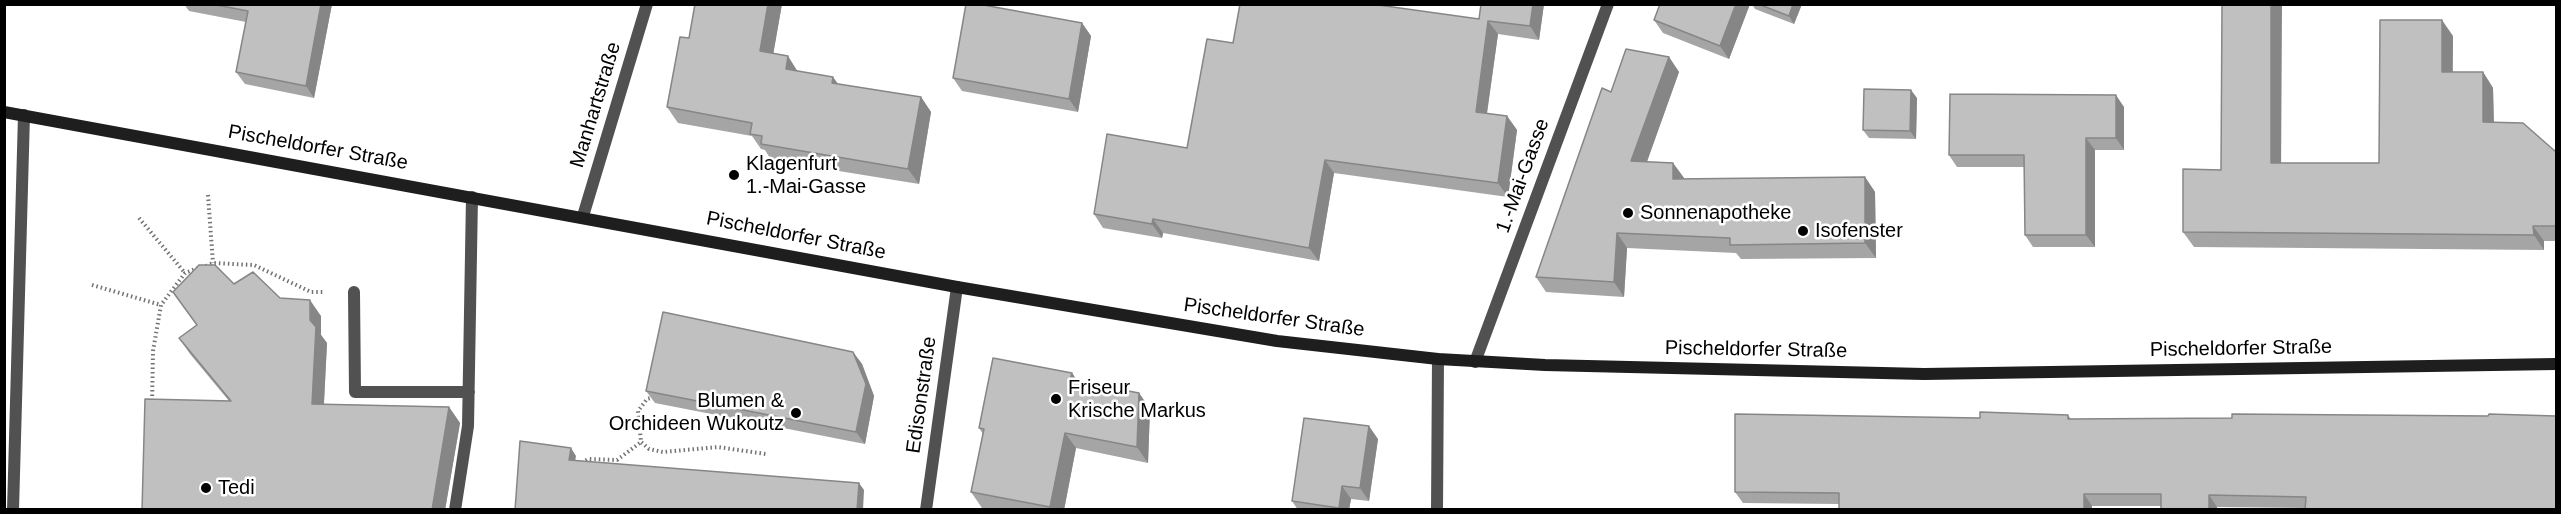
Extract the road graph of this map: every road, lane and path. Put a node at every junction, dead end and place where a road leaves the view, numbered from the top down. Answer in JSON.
{"nodes":[{"id":1,"x":647,"y":4,"type":"edge"},
{"id":2,"x":1608,"y":4,"type":"edge"},
{"id":3,"x":4,"y":112,"type":"edge"},
{"id":4,"x":24,"y":115,"type":"junction"},
{"id":5,"x":208,"y":195,"type":"dead end"},
{"id":6,"x":472,"y":196,"type":"junction"},
{"id":7,"x":583,"y":216,"type":"junction"},
{"id":8,"x":139,"y":218,"type":"dead end"},
{"id":9,"x":213,"y":263,"type":"junction"},
{"id":10,"x":185,"y":273,"type":"junction"},
{"id":11,"x":92,"y":285,"type":"dead end"},
{"id":12,"x":957,"y":286,"type":"junction"},
{"id":13,"x":354,"y":292,"type":"joint"},
{"id":14,"x":161,"y":305,"type":"junction"},
{"id":15,"x":1438,"y":359,"type":"junction"},
{"id":16,"x":1475,"y":362,"type":"junction"},
{"id":17,"x":2556,"y":364,"type":"edge"},
{"id":18,"x":469,"y":392,"type":"junction"},
{"id":19,"x":656,"y":395,"type":"edge"},
{"id":20,"x":152,"y":407,"type":"edge"},
{"id":21,"x":641,"y":442,"type":"junction"},
{"id":22,"x":766,"y":454,"type":"dead end"},
{"id":23,"x":574,"y":467,"type":"edge"},
{"id":24,"x":13,"y":510,"type":"edge"},
{"id":25,"x":454,"y":510,"type":"edge"},
{"id":26,"x":926,"y":510,"type":"edge"},
{"id":27,"x":1437,"y":510,"type":"edge"}],
"edges":[{"from":1,"to":7,"type":"street","name":"Manhartstraße"},
{"from":2,"to":16,"type":"street","name":"1.-Mai-Gasse"},
{"from":3,"to":4,"type":"main road","name":"Pischeldorfer Straße"},
{"from":4,"to":6,"type":"main road","name":"Pischeldorfer Straße"},
{"from":4,"to":24,"type":"street"},
{"from":5,"to":9,"type":"path"},
{"from":6,"to":7,"type":"main road","name":"Pischeldorfer Straße"},
{"from":6,"to":18,"type":"street"},
{"from":7,"to":12,"type":"main road","name":"Pischeldorfer Straße"},
{"from":8,"to":10,"type":"path"},
{"from":9,"to":10,"type":"path"},
{"from":9,"to":13,"type":"path"},
{"from":10,"to":14,"type":"path"},
{"from":11,"to":14,"type":"path"},
{"from":12,"to":15,"type":"main road","name":"Pischeldorfer Straße"},
{"from":12,"to":26,"type":"street","name":"Edisonstraße"},
{"from":13,"to":18,"type":"street"},
{"from":14,"to":20,"type":"path"},
{"from":15,"to":16,"type":"main road","name":"Pischeldorfer Straße"},
{"from":15,"to":27,"type":"street"},
{"from":16,"to":17,"type":"main road","name":"Pischeldorfer Straße"},
{"from":18,"to":25,"type":"street"},
{"from":19,"to":21,"type":"path"},
{"from":21,"to":22,"type":"path"},
{"from":21,"to":23,"type":"path"}]}
